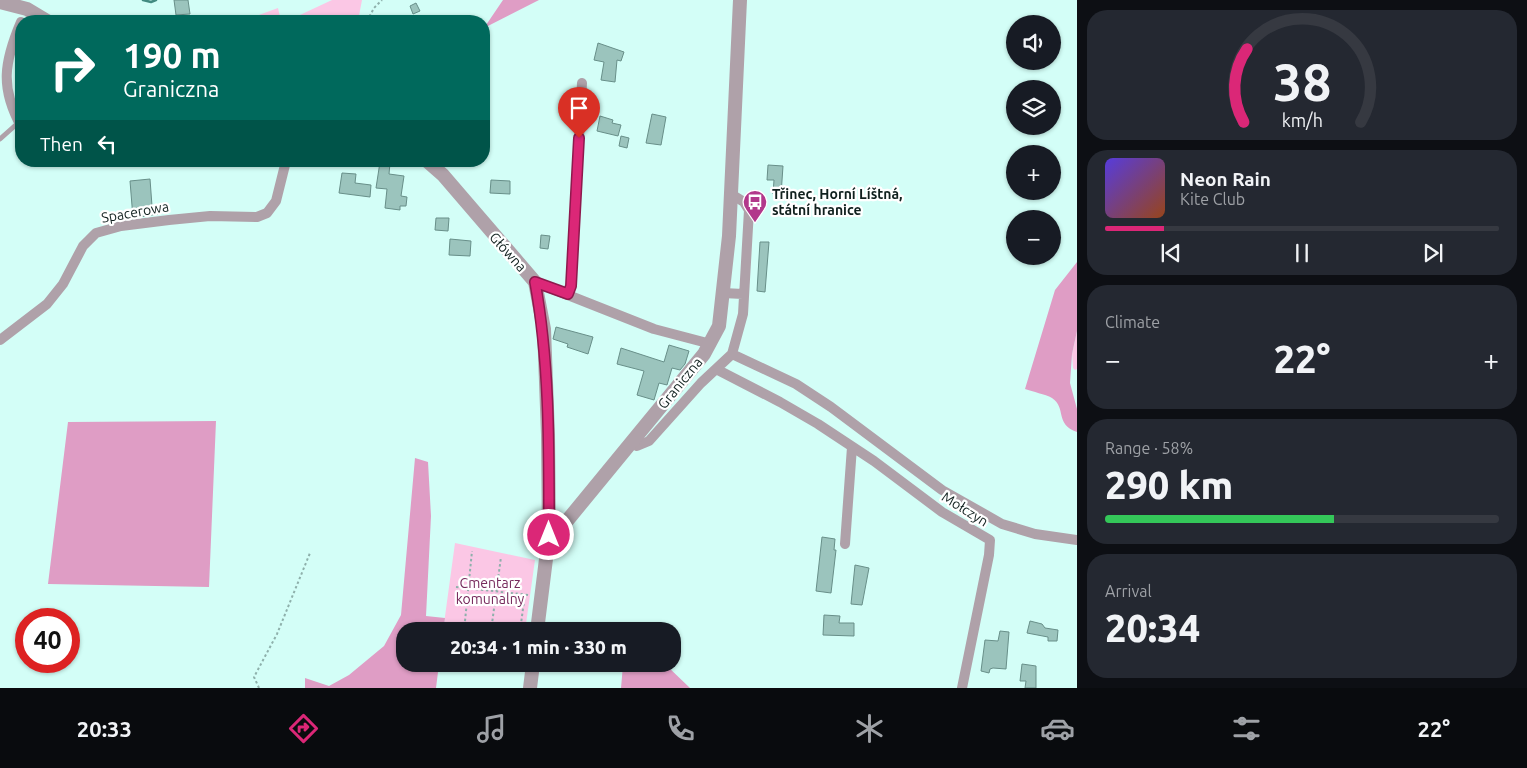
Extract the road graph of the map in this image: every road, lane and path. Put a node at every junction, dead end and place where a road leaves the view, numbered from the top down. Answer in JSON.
{"nodes":[{"id":1,"x":382,"y":0,"type":"edge"},
{"id":2,"x":740,"y":0,"type":"edge"},
{"id":3,"x":0,"y":2,"type":"edge"},
{"id":4,"x":24,"y":13,"type":"edge"},
{"id":5,"x":370,"y":15,"type":"edge"},
{"id":6,"x":15,"y":36,"type":"edge"},
{"id":7,"x":582,"y":83,"type":"dead end"},
{"id":8,"x":15,"y":116,"type":"edge"},
{"id":9,"x":15,"y":128,"type":"edge"},
{"id":10,"x":0,"y":139,"type":"edge"},
{"id":11,"x":284,"y":167,"type":"edge"},
{"id":12,"x":433,"y":167,"type":"edge"},
{"id":13,"x":731,"y":194,"type":"junction"},
{"id":14,"x":535,"y":282,"type":"junction"},
{"id":15,"x":723,"y":293,"type":"junction"},
{"id":16,"x":568,"y":294,"type":"junction"},
{"id":17,"x":743,"y":294,"type":"junction"},
{"id":18,"x":0,"y":340,"type":"edge"},
{"id":19,"x":711,"y":344,"type":"junction"},
{"id":20,"x":732,"y":354,"type":"junction"},
{"id":21,"x":716,"y":369,"type":"junction"},
{"id":22,"x":631,"y":443,"type":"junction"},
{"id":23,"x":852,"y":447,"type":"junction"},
{"id":24,"x":549,"y":535,"type":"junction"},
{"id":25,"x":1077,"y":540,"type":"edge"},
{"id":26,"x":844,"y":544,"type":"dead end"},
{"id":27,"x":472,"y":551,"type":"dead end"},
{"id":28,"x":310,"y":553,"type":"dead end"},
{"id":29,"x":501,"y":557,"type":"dead end"},
{"id":30,"x":456,"y":587,"type":"dead end"},
{"id":31,"x":468,"y":588,"type":"junction"},
{"id":32,"x":496,"y":591,"type":"junction"},
{"id":33,"x":525,"y":594,"type":"junction"},
{"id":34,"x":542,"y":596,"type":"junction"},
{"id":35,"x":465,"y":622,"type":"edge"},
{"id":36,"x":492,"y":622,"type":"edge"},
{"id":37,"x":521,"y":622,"type":"edge"},
{"id":38,"x":538,"y":622,"type":"edge"},
{"id":39,"x":532,"y":672,"type":"edge"},
{"id":40,"x":259,"y":688,"type":"edge"},
{"id":41,"x":530,"y":688,"type":"edge"},
{"id":42,"x":962,"y":688,"type":"edge"}],
"edges":[{"from":1,"to":5,"type":"path"},
{"from":2,"to":13,"type":"street"},
{"from":3,"to":4,"type":"street"},
{"from":6,"to":8,"type":"street"},
{"from":7,"to":16,"type":"street"},
{"from":9,"to":10,"type":"lane"},
{"from":11,"to":18,"type":"street","name":"Spacerowa"},
{"from":12,"to":14,"type":"street","name":"Główna"},
{"from":13,"to":15,"type":"street"},
{"from":13,"to":17,"type":"street"},
{"from":14,"to":16,"type":"street","name":"Graniczna"},
{"from":14,"to":24,"type":"street","name":"Główna"},
{"from":15,"to":17,"type":"street"},
{"from":15,"to":19,"type":"street"},
{"from":16,"to":19,"type":"street","name":"Graniczna"},
{"from":17,"to":20,"type":"street"},
{"from":19,"to":22,"type":"street","name":"Graniczna"},
{"from":20,"to":21,"type":"street"},
{"from":20,"to":25,"type":"street"},
{"from":21,"to":22,"type":"street"},
{"from":21,"to":23,"type":"street","name":"Mołczyn"},
{"from":22,"to":24,"type":"street","name":"Graniczna"},
{"from":23,"to":26,"type":"street"},
{"from":23,"to":42,"type":"street","name":"Mołczyn"},
{"from":24,"to":34,"type":"street","name":"Główna"},
{"from":27,"to":31,"type":"path"},
{"from":28,"to":40,"type":"path"},
{"from":29,"to":32,"type":"path"},
{"from":30,"to":31,"type":"path"},
{"from":31,"to":32,"type":"path"},
{"from":31,"to":35,"type":"path"},
{"from":32,"to":33,"type":"path"},
{"from":32,"to":36,"type":"path"},
{"from":33,"to":34,"type":"path"},
{"from":33,"to":37,"type":"path"},
{"from":34,"to":38,"type":"street","name":"Główna"},
{"from":39,"to":41,"type":"street"}]}
